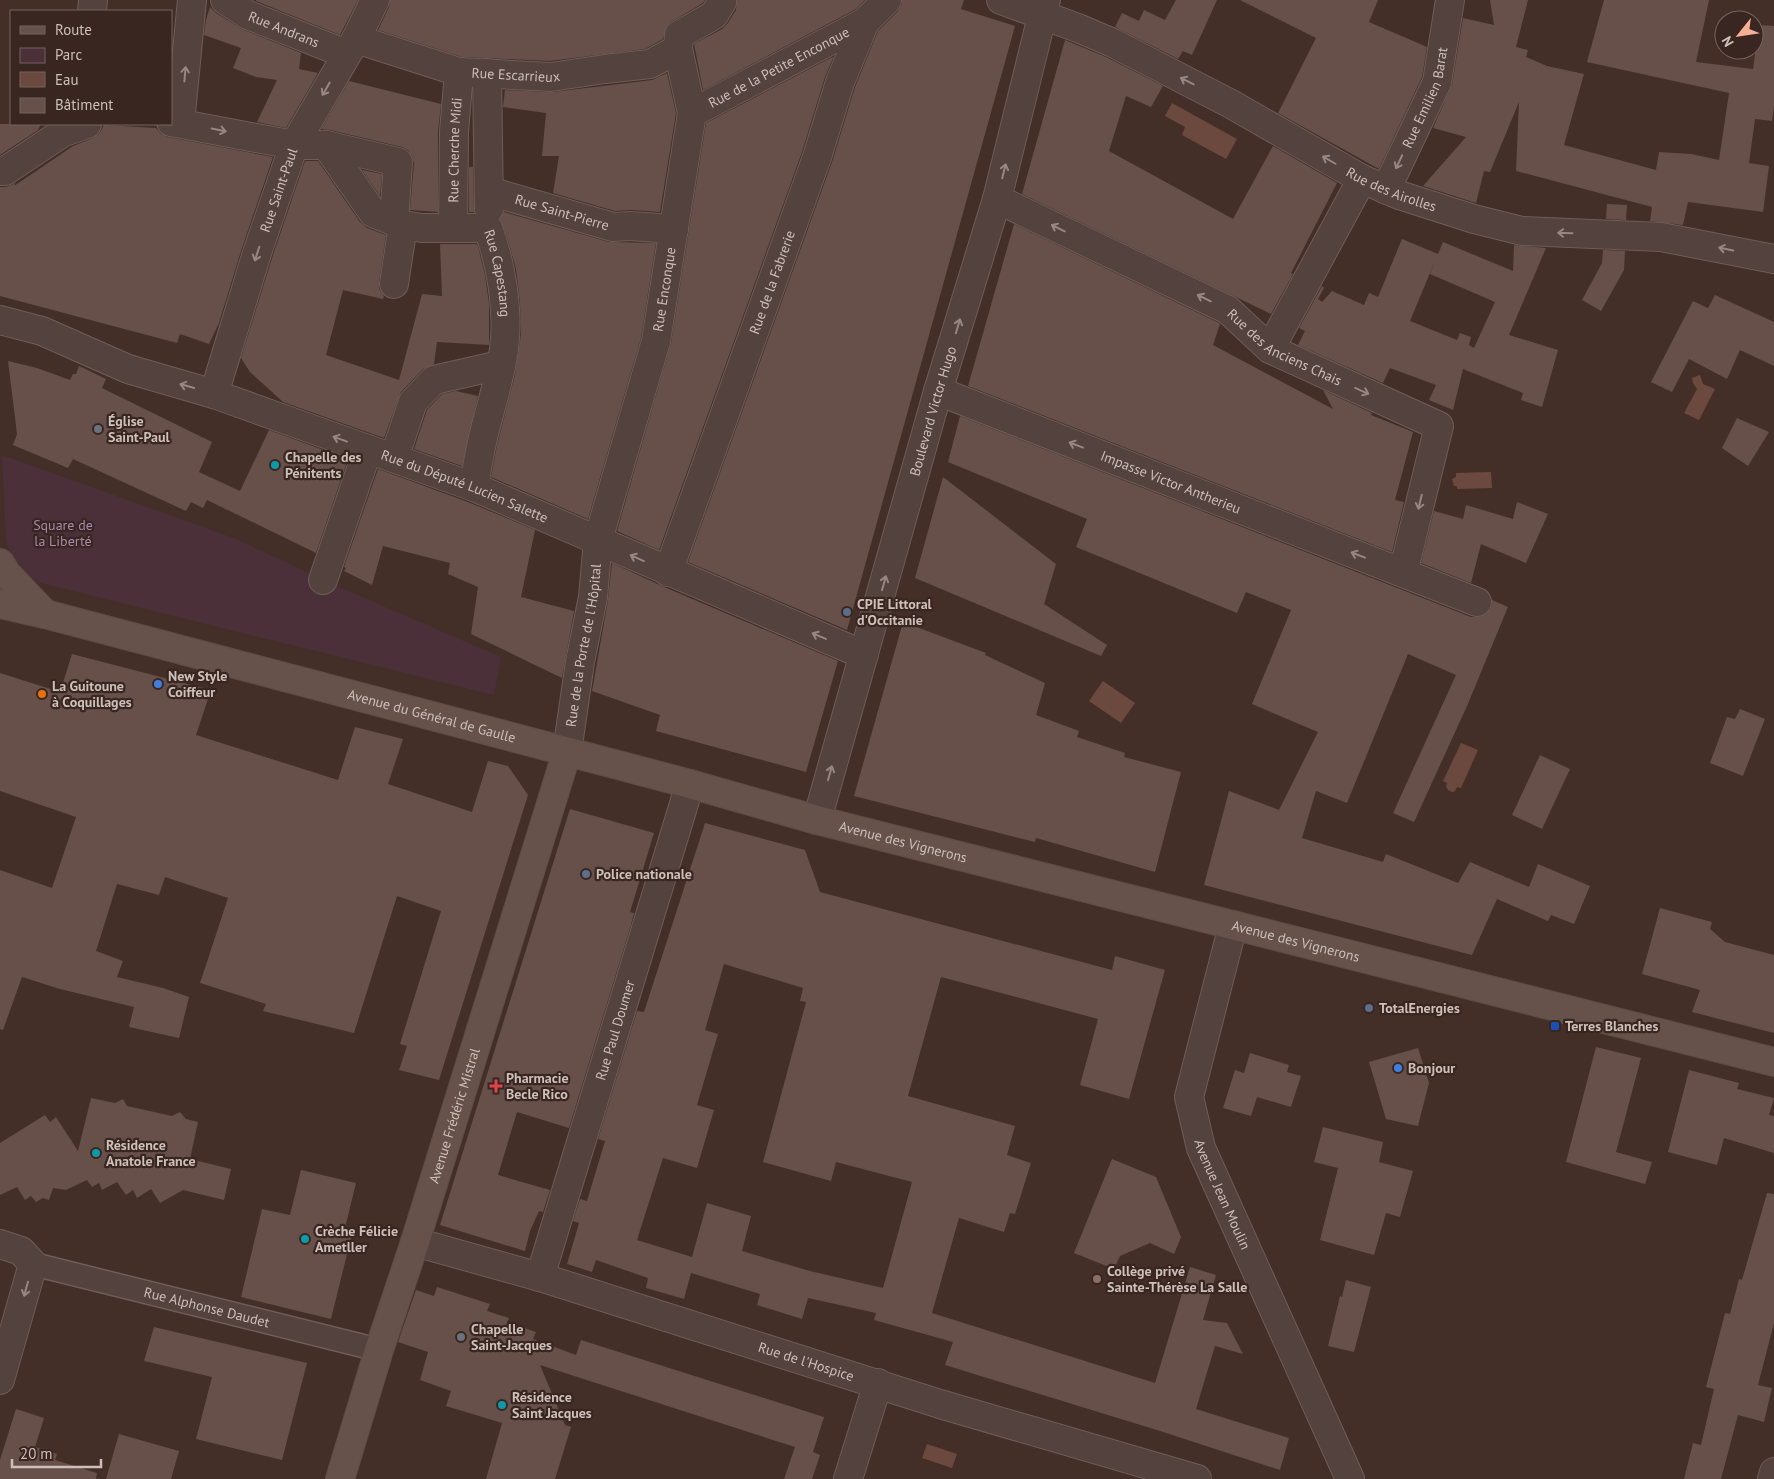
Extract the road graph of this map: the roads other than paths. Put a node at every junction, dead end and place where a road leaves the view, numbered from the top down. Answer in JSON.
{"nodes":[{"id":1,"x":192,"y":0,"type":"edge"},
{"id":2,"x":225,"y":0,"type":"edge"},
{"id":3,"x":374,"y":0,"type":"edge"},
{"id":4,"x":721,"y":0,"type":"edge"},
{"id":5,"x":888,"y":0,"type":"edge"},
{"id":6,"x":1001,"y":0,"type":"edge"},
{"id":7,"x":1450,"y":0,"type":"edge"},
{"id":8,"x":1044,"y":8,"type":"edge"},
{"id":9,"x":865,"y":22,"type":"junction"},
{"id":10,"x":678,"y":42,"type":"junction"},
{"id":11,"x":351,"y":46,"type":"junction"},
{"id":12,"x":459,"y":72,"type":"junction"},
{"id":13,"x":487,"y":73,"type":"junction"},
{"id":14,"x":692,"y":113,"type":"junction"},
{"id":15,"x":176,"y":122,"type":"edge"},
{"id":16,"x":70,"y":127,"type":"edge"},
{"id":17,"x":294,"y":145,"type":"junction"},
{"id":18,"x":326,"y":145,"type":"junction"},
{"id":19,"x":0,"y":171,"type":"edge"},
{"id":20,"x":1374,"y":184,"type":"junction"},
{"id":21,"x":489,"y":191,"type":"junction"},
{"id":22,"x":997,"y":198,"type":"junction"},
{"id":23,"x":399,"y":223,"type":"junction"},
{"id":24,"x":453,"y":228,"type":"junction"},
{"id":25,"x":488,"y":228,"type":"junction"},
{"id":26,"x":674,"y":229,"type":"junction"},
{"id":27,"x":1774,"y":259,"type":"edge"},
{"id":28,"x":394,"y":284,"type":"dead end"},
{"id":29,"x":0,"y":320,"type":"edge"},
{"id":30,"x":1270,"y":349,"type":"junction"},
{"id":31,"x":500,"y":366,"type":"junction"},
{"id":32,"x":938,"y":391,"type":"junction"},
{"id":33,"x":214,"y":394,"type":"junction"},
{"id":34,"x":368,"y":450,"type":"junction"},
{"id":35,"x":394,"y":458,"type":"junction"},
{"id":36,"x":474,"y":487,"type":"junction"},
{"id":37,"x":598,"y":540,"type":"junction"},
{"id":38,"x":0,"y":564,"type":"edge"},
{"id":39,"x":668,"y":572,"type":"junction"},
{"id":40,"x":1403,"y":573,"type":"junction"},
{"id":41,"x":323,"y":580,"type":"dead end"},
{"id":42,"x":1477,"y":602,"type":"dead end"},
{"id":43,"x":0,"y":604,"type":"edge"},
{"id":44,"x":45,"y":614,"type":"junction"},
{"id":45,"x":864,"y":655,"type":"junction"},
{"id":46,"x":567,"y":752,"type":"junction"},
{"id":47,"x":690,"y":784,"type":"junction"},
{"id":48,"x":817,"y":820,"type":"junction"},
{"id":49,"x":1233,"y":925,"type":"junction"},
{"id":50,"x":1774,"y":1062,"type":"edge"},
{"id":51,"x":415,"y":1242,"type":"junction"},
{"id":52,"x":0,"y":1244,"type":"edge"},
{"id":53,"x":33,"y":1264,"type":"junction"},
{"id":54,"x":540,"y":1277,"type":"junction"},
{"id":55,"x":380,"y":1350,"type":"junction"},
{"id":56,"x":0,"y":1380,"type":"edge"},
{"id":57,"x":878,"y":1383,"type":"junction"},
{"id":58,"x":1774,"y":1472,"type":"edge"},
{"id":59,"x":340,"y":1479,"type":"edge"},
{"id":60,"x":848,"y":1479,"type":"edge"},
{"id":61,"x":1197,"y":1479,"type":"edge"},
{"id":62,"x":1350,"y":1479,"type":"edge"},
{"id":63,"x":1772,"y":1479,"type":"edge"}],
"edges":[{"from":15,"to":1,"type":"street","one_way":true},
{"from":2,"to":11,"type":"street","name":"Rue Andrans"},
{"from":3,"to":11,"type":"street","name":"Rue Saint-Paul"},
{"from":4,"to":10,"type":"street","name":"Rue Escarrieux"},
{"from":5,"to":9,"type":"street","name":"Rue de la Fabrerie"},
{"from":6,"to":8,"type":"street","name":"Rue des Airolles"},
{"from":7,"to":20,"type":"street","name":"Rue Emilien Barat","one_way":true},
{"from":20,"to":8,"type":"street","name":"Rue des Airolles","one_way":true},
{"from":22,"to":8,"type":"street","name":"Boulevard Victor Hugo","one_way":true},
{"from":9,"to":14,"type":"street","name":"Rue de la Petite Enconque"},
{"from":9,"to":39,"type":"street","name":"Rue de la Fabrerie"},
{"from":10,"to":13,"type":"street","name":"Rue Escarrieux"},
{"from":10,"to":14,"type":"street","name":"Rue Enconque"},
{"from":11,"to":12,"type":"street","name":"Rue Escarrieux"},
{"from":11,"to":17,"type":"street","name":"Rue Saint-Paul","one_way":true},
{"from":12,"to":13,"type":"street","name":"Rue Escarrieux"},
{"from":12,"to":24,"type":"street","name":"Rue Cherche Midi"},
{"from":13,"to":21,"type":"street"},
{"from":14,"to":26,"type":"street","name":"Rue Enconque"},
{"from":15,"to":17,"type":"street","one_way":true},
{"from":16,"to":19,"type":"street"},
{"from":17,"to":18,"type":"street"},
{"from":17,"to":33,"type":"street","name":"Rue Saint-Paul","one_way":true},
{"from":18,"to":23,"type":"street","name":"Rue Capestang"},
{"from":18,"to":23,"type":"street"},
{"from":27,"to":20,"type":"street","name":"Rue des Airolles","one_way":true},
{"from":20,"to":30,"type":"street","name":"Rue Emilien Barat"},
{"from":21,"to":25,"type":"street"},
{"from":21,"to":26,"type":"street","name":"Rue Saint-Pierre"},
{"from":30,"to":22,"type":"street","name":"Rue des Anciens Chais","one_way":true},
{"from":32,"to":22,"type":"street","name":"Boulevard Victor Hugo","one_way":true},
{"from":23,"to":24,"type":"street","name":"Rue Capestang"},
{"from":23,"to":28,"type":"street"},
{"from":24,"to":25,"type":"street","name":"Rue Capestang"},
{"from":25,"to":31,"type":"street","name":"Rue Capestang"},
{"from":26,"to":37,"type":"street","name":"Rue Enconque"},
{"from":33,"to":29,"type":"street","name":"Rue du Député Lucien Salette","one_way":true},
{"from":30,"to":40,"type":"street","name":"Rue des Anciens Chais","one_way":true},
{"from":31,"to":35,"type":"street"},
{"from":31,"to":36,"type":"street","name":"Rue Capestang"},
{"from":40,"to":32,"type":"street","name":"Impasse Victor Antherieu","one_way":true},
{"from":45,"to":32,"type":"street","name":"Boulevard Victor Hugo","one_way":true},
{"from":34,"to":33,"type":"street","name":"Rue du Député Lucien Salette","one_way":true},
{"from":34,"to":35,"type":"street","name":"Rue du Député Lucien Salette"},
{"from":34,"to":41,"type":"street"},
{"from":35,"to":36,"type":"street","name":"Rue du Député Lucien Salette"},
{"from":36,"to":37,"type":"street","name":"Rue du Député Lucien Salette"},
{"from":39,"to":37,"type":"street","name":"Rue du Député Lucien Salette","one_way":true},
{"from":37,"to":46,"type":"street","name":"Rue de la Porte de l'Hôpital"},
{"from":38,"to":44,"type":"main road"},
{"from":45,"to":39,"type":"street","name":"Rue du Député Lucien Salette","one_way":true},
{"from":40,"to":42,"type":"street","name":"Impasse Victor Antherieu"},
{"from":43,"to":44,"type":"main road","name":"Avenue du Général de Gaulle"},
{"from":44,"to":46,"type":"main road","name":"Avenue du Général de Gaulle"},
{"from":48,"to":45,"type":"street","name":"Boulevard Victor Hugo","one_way":true},
{"from":46,"to":47,"type":"main road","name":"Avenue du Général de Gaulle"},
{"from":46,"to":51,"type":"main road","name":"Avenue Frédéric Mistral"},
{"from":47,"to":48,"type":"main road","name":"Avenue du Général de Gaulle"},
{"from":47,"to":54,"type":"street","name":"Rue Paul Doumer"},
{"from":48,"to":49,"type":"main road","name":"Avenue des Vignerons"},
{"from":49,"to":50,"type":"main road","name":"Avenue des Vignerons"},
{"from":49,"to":62,"type":"street","name":"Avenue Jean Moulin"},
{"from":51,"to":54,"type":"street","name":"Rue de l'Hospice"},
{"from":51,"to":55,"type":"main road","name":"Avenue Frédéric Mistral"},
{"from":52,"to":53,"type":"street"},
{"from":53,"to":55,"type":"street","name":"Rue Alphonse Daudet"},
{"from":53,"to":56,"type":"street","one_way":true},
{"from":54,"to":57,"type":"street","name":"Rue de l'Hospice"},
{"from":55,"to":59,"type":"main road","name":"Avenue Frédéric Mistral"},
{"from":57,"to":60,"type":"street"},
{"from":57,"to":61,"type":"street","name":"Rue de l'Hospice"},
{"from":58,"to":63,"type":"street"}]}
